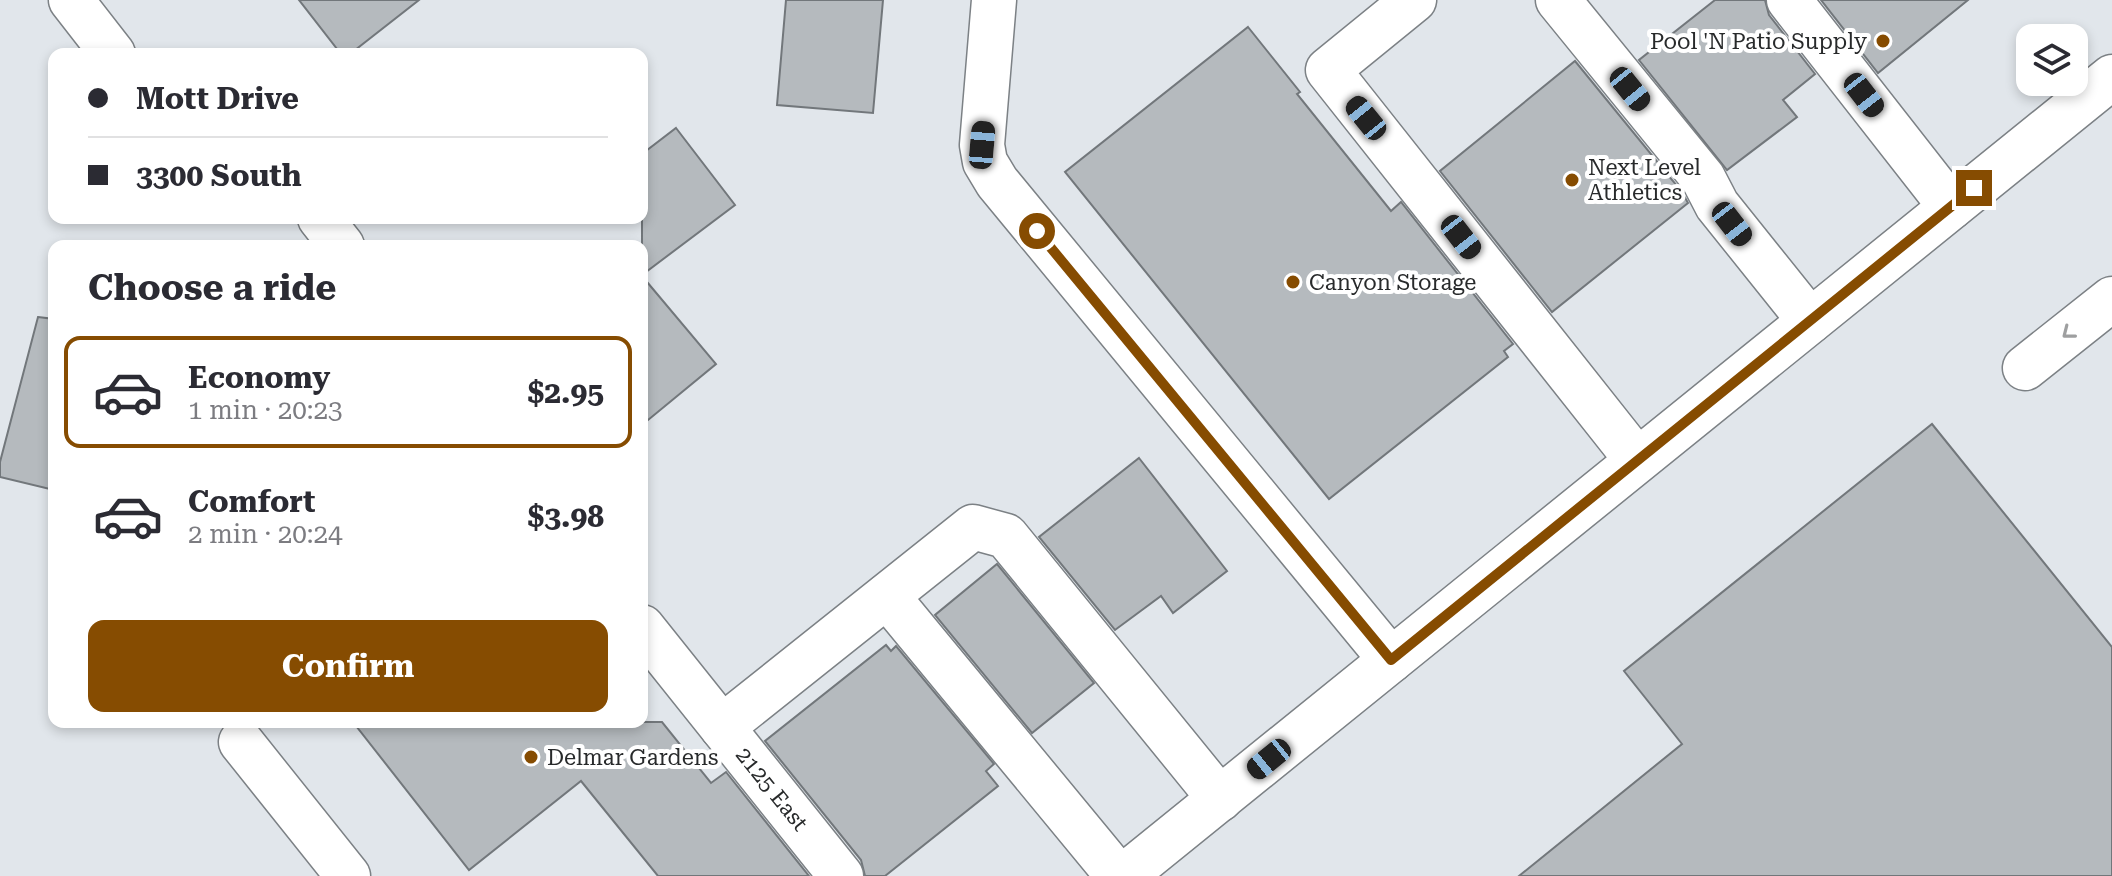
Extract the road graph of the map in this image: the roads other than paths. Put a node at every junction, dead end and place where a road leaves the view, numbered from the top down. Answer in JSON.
{"nodes":[{"id":1,"x":71,"y":0,"type":"edge"},
{"id":2,"x":994,"y":0,"type":"edge"},
{"id":3,"x":1414,"y":0,"type":"edge"},
{"id":4,"x":1558,"y":0,"type":"edge"},
{"id":5,"x":1789,"y":0,"type":"edge"},
{"id":6,"x":108,"y":48,"type":"edge"},
{"id":7,"x":2112,"y":77,"type":"edge"},
{"id":8,"x":1951,"y":207,"type":"junction"},
{"id":9,"x":325,"y":224,"type":"edge"},
{"id":10,"x":337,"y":240,"type":"edge"},
{"id":11,"x":2112,"y":299,"type":"edge"},
{"id":12,"x":1810,"y":321,"type":"junction"},
{"id":13,"x":2025,"y":368,"type":"dead end"},
{"id":14,"x":1637,"y":460,"type":"junction"},
{"id":15,"x":887,"y":596,"type":"junction"},
{"id":16,"x":648,"y":634,"type":"edge"},
{"id":17,"x":1391,"y":660,"type":"junction"},
{"id":18,"x":722,"y":727,"type":"junction"},
{"id":19,"x":241,"y":742,"type":"dead end"},
{"id":20,"x":1220,"y":799,"type":"junction"},
{"id":21,"x":348,"y":876,"type":"edge"},
{"id":22,"x":841,"y":876,"type":"edge"},
{"id":23,"x":1118,"y":876,"type":"edge"},
{"id":24,"x":1124,"y":876,"type":"edge"}],
"edges":[{"from":1,"to":6,"type":"main road"},
{"from":2,"to":17,"type":"main road"},
{"from":3,"to":14,"type":"main road"},
{"from":4,"to":12,"type":"main road"},
{"from":5,"to":8,"type":"main road"},
{"from":7,"to":8,"type":"main road"},
{"from":8,"to":12,"type":"main road"},
{"from":9,"to":10,"type":"main road"},
{"from":11,"to":13,"type":"main road","one_way":true},
{"from":12,"to":14,"type":"main road"},
{"from":14,"to":17,"type":"main road"},
{"from":15,"to":18,"type":"main road"},
{"from":15,"to":20,"type":"main road"},
{"from":15,"to":23,"type":"main road"},
{"from":16,"to":18,"type":"main road","name":"2125 East"},
{"from":17,"to":20,"type":"main road"},
{"from":18,"to":22,"type":"main road","name":"2125 East"},
{"from":19,"to":21,"type":"main road"},
{"from":20,"to":24,"type":"main road"}]}
